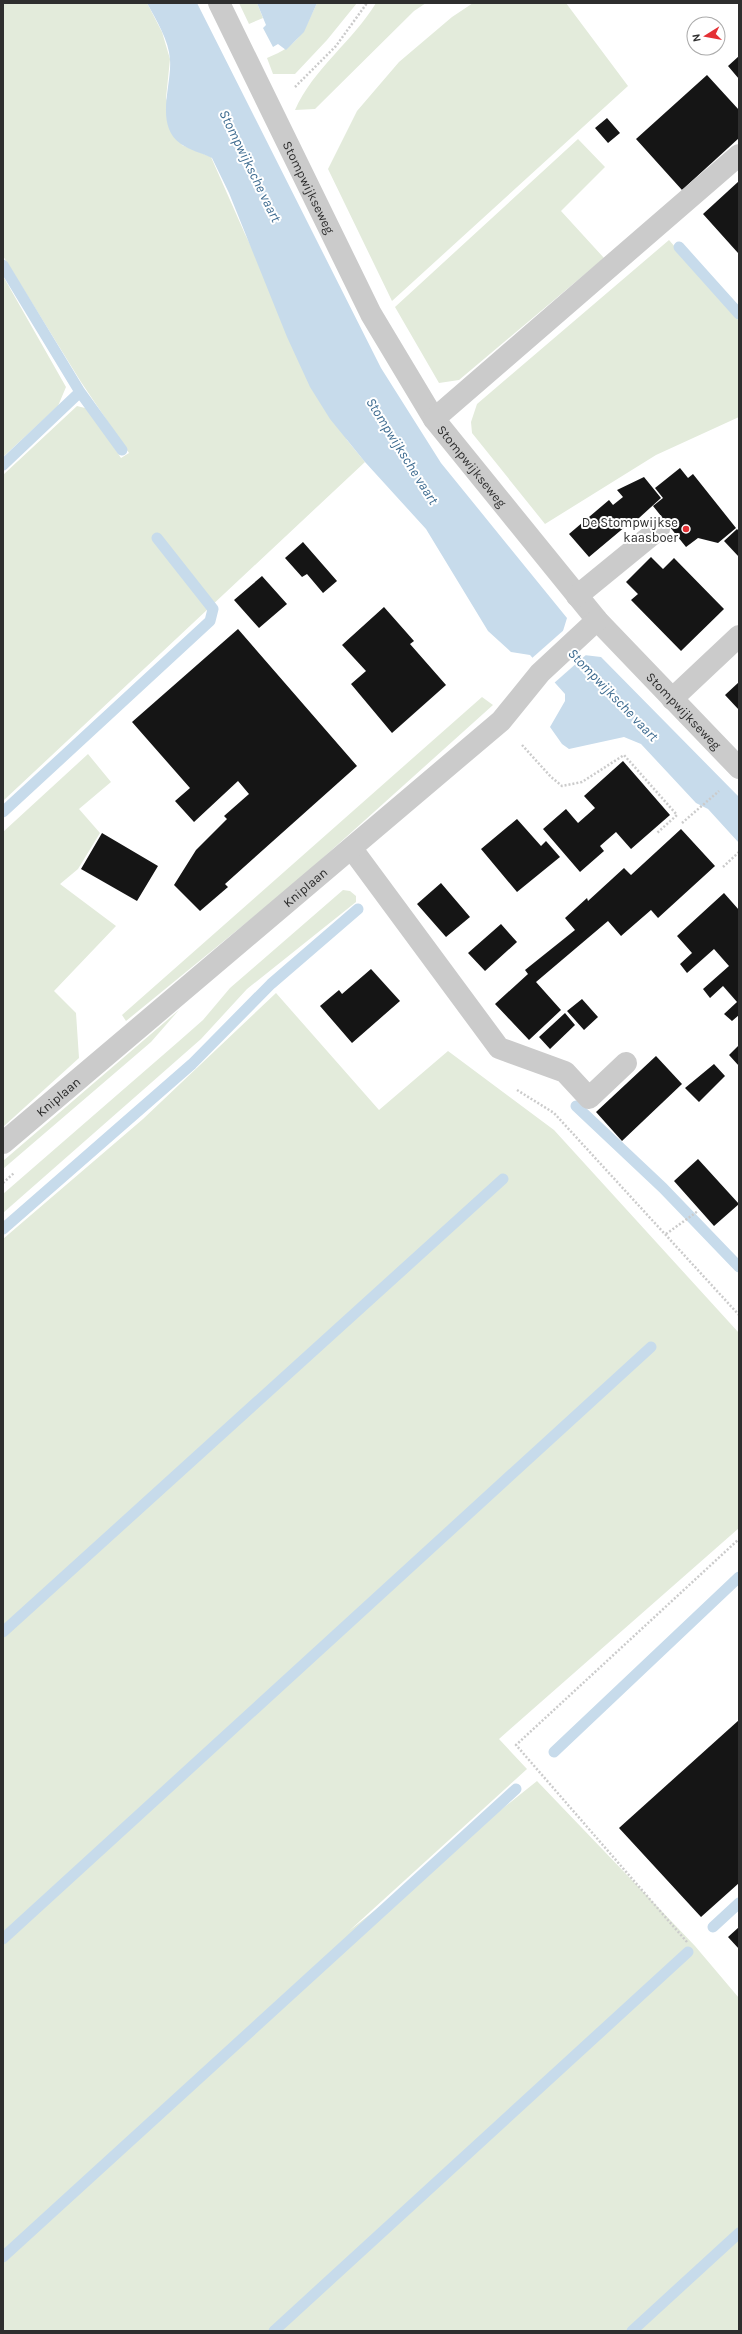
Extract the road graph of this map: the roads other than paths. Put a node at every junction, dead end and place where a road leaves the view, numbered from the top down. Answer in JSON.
{"nodes":[{"id":1,"x":219,"y":3,"type":"edge"},
{"id":2,"x":739,"y":155,"type":"edge"},
{"id":3,"x":434,"y":419,"type":"junction"},
{"id":4,"x":659,"y":529,"type":"dead end"},
{"id":5,"x":577,"y":596,"type":"junction"},
{"id":6,"x":597,"y":620,"type":"junction"},
{"id":7,"x":739,"y":636,"type":"edge"},
{"id":8,"x":672,"y":699,"type":"junction"},
{"id":9,"x":739,"y":768,"type":"edge"},
{"id":10,"x":352,"y":849,"type":"junction"},
{"id":11,"x":626,"y":1062,"type":"dead end"},
{"id":12,"x":3,"y":1143,"type":"edge"}],
"edges":[{"from":1,"to":3,"type":"street","name":"Stompwijkseweg"},
{"from":2,"to":3,"type":"street"},
{"from":3,"to":5,"type":"street","name":"Stompwijkseweg"},
{"from":4,"to":5,"type":"street"},
{"from":5,"to":6,"type":"street","name":"Stompwijkseweg"},
{"from":6,"to":8,"type":"street","name":"Stompwijkseweg"},
{"from":6,"to":10,"type":"street","name":"Kniplaan"},
{"from":7,"to":8,"type":"street"},
{"from":8,"to":9,"type":"street","name":"Stompwijkseweg"},
{"from":10,"to":11,"type":"street"},
{"from":10,"to":12,"type":"street","name":"Kniplaan"}]}
